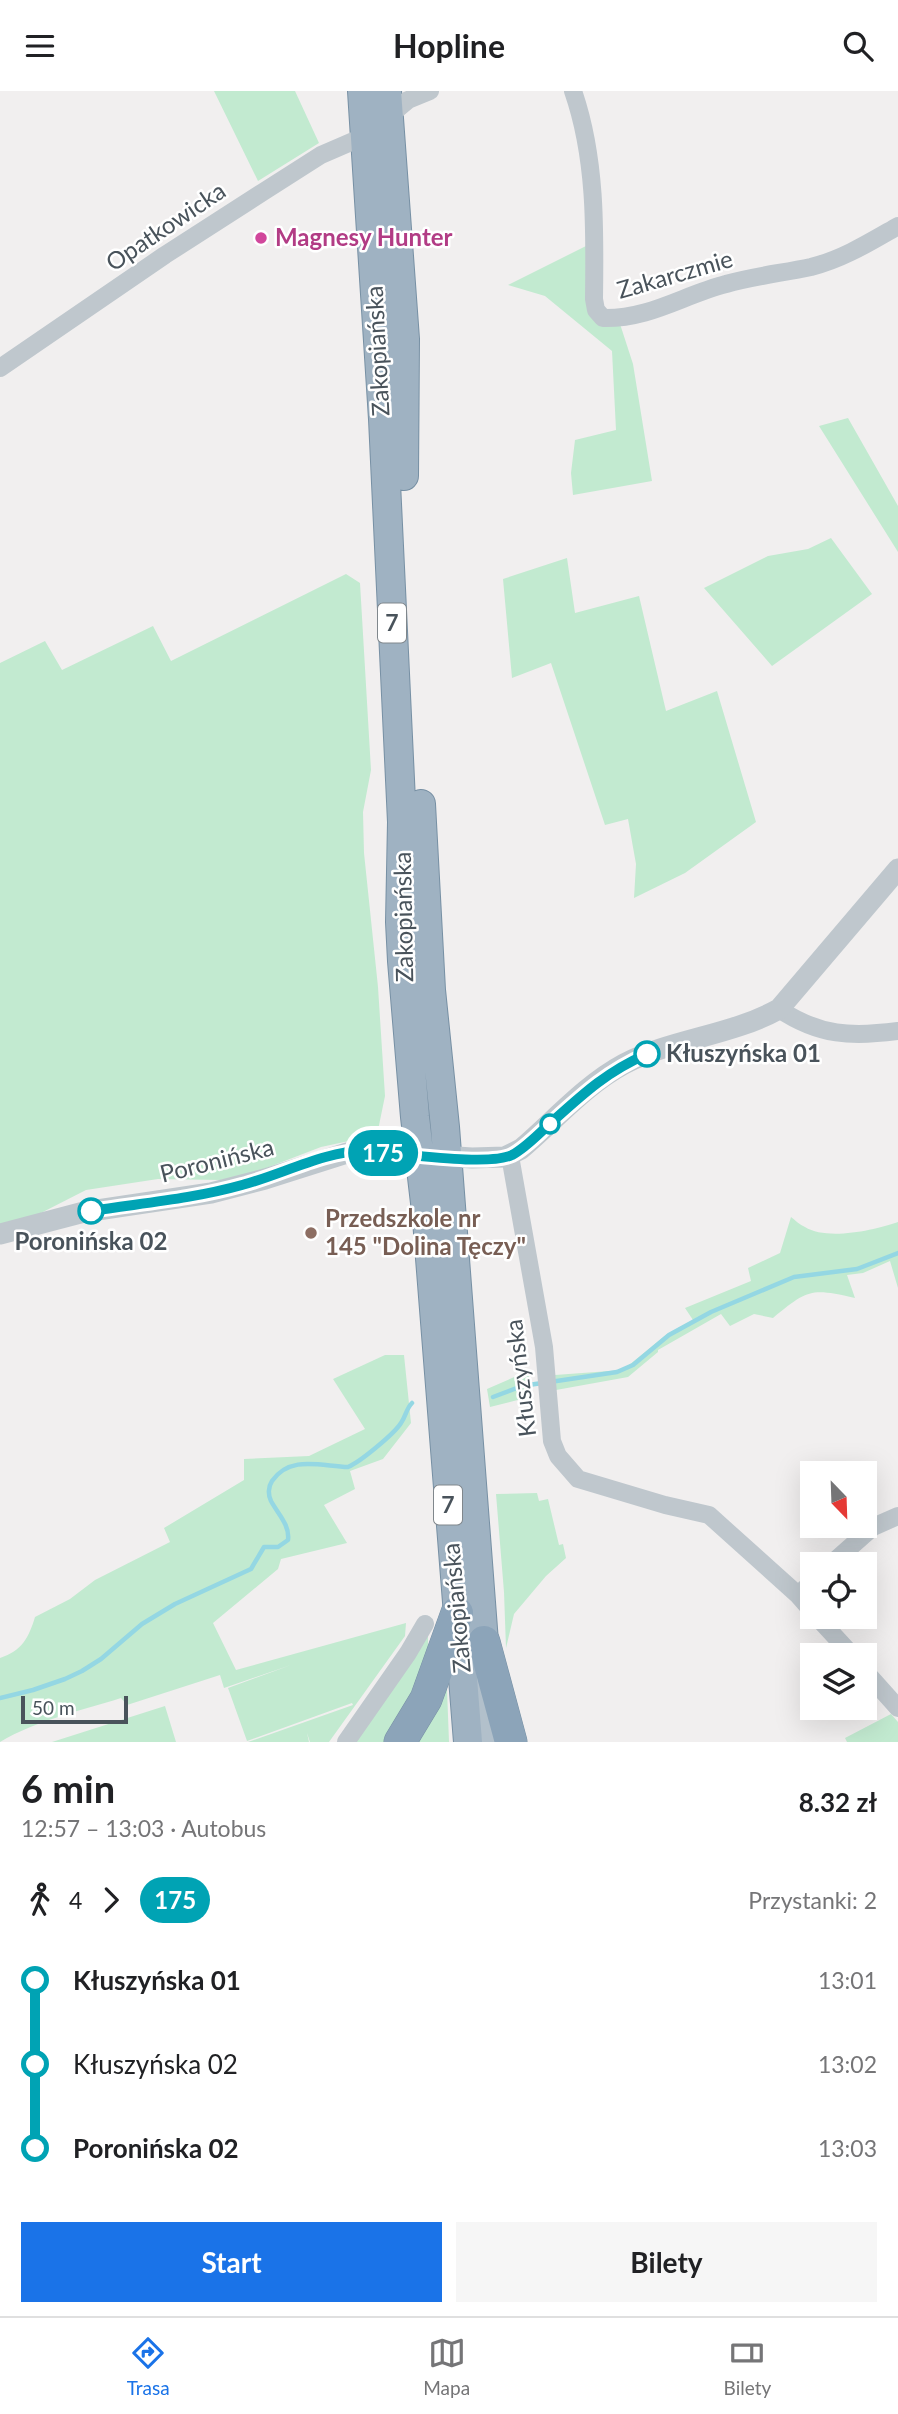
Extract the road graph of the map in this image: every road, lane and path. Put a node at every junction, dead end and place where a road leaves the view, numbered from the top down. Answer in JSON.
{"nodes":[{"id":1,"x":362,"y":91,"type":"edge"},
{"id":2,"x":430,"y":91,"type":"edge"},
{"id":3,"x":573,"y":91,"type":"edge"},
{"id":4,"x":388,"y":104,"type":"edge"},
{"id":5,"x":365,"y":136,"type":"junction"},
{"id":6,"x":898,"y":226,"type":"edge"},
{"id":7,"x":0,"y":368,"type":"edge"},
{"id":8,"x":898,"y":869,"type":"edge"},
{"id":9,"x":779,"y":1009,"type":"junction"},
{"id":10,"x":898,"y":1031,"type":"edge"},
{"id":11,"x":434,"y":1156,"type":"junction"},
{"id":12,"x":510,"y":1156,"type":"junction"},
{"id":13,"x":0,"y":1234,"type":"edge"},
{"id":14,"x":898,"y":1516,"type":"edge"},
{"id":15,"x":845,"y":1552,"type":"edge"},
{"id":16,"x":798,"y":1595,"type":"joint"},
{"id":17,"x":800,"y":1597,"type":"edge"},
{"id":18,"x":457,"y":1613,"type":"junction"},
{"id":19,"x":425,"y":1624,"type":"dead end"},
{"id":20,"x":828,"y":1629,"type":"edge"},
{"id":21,"x":484,"y":1642,"type":"junction"},
{"id":22,"x":841,"y":1643,"type":"edge"},
{"id":23,"x":877,"y":1684,"type":"edge"},
{"id":24,"x":898,"y":1707,"type":"edge"},
{"id":25,"x":346,"y":1742,"type":"edge"},
{"id":26,"x":400,"y":1742,"type":"edge"},
{"id":27,"x":468,"y":1742,"type":"edge"},
{"id":28,"x":486,"y":1742,"type":"edge"},
{"id":29,"x":511,"y":1742,"type":"edge"}],
"edges":[{"from":1,"to":5,"type":"highway","name":"Zakopiańska","number":"7"},
{"from":2,"to":4,"type":"street","name":"Opatkowicka"},
{"from":3,"to":6,"type":"street","name":"Zakarczmie"},
{"from":4,"to":5,"type":"street","name":"Opatkowicka"},
{"from":4,"to":11,"type":"highway","name":"Zakopiańska","number":"7"},
{"from":5,"to":7,"type":"street","name":"Opatkowicka"},
{"from":5,"to":11,"type":"highway","name":"Zakopiańska","number":"7"},
{"from":8,"to":9,"type":"street"},
{"from":9,"to":10,"type":"street"},
{"from":9,"to":12,"type":"street"},
{"from":11,"to":12,"type":"street","name":"Poronińska"},
{"from":11,"to":13,"type":"street","name":"Poronińska"},
{"from":11,"to":18,"type":"highway","name":"Zakopiańska","number":"7"},
{"from":11,"to":21,"type":"highway","name":"Zakopiańska","number":"7"},
{"from":12,"to":16,"type":"street","name":"Kłuszyńska"},
{"from":14,"to":15,"type":"street"},
{"from":16,"to":17,"type":"street","name":"Kłuszyńska"},
{"from":18,"to":26,"type":"highway"},
{"from":18,"to":27,"type":"highway","name":"Zakopiańska"},
{"from":19,"to":25,"type":"street"},
{"from":20,"to":22,"type":"street"},
{"from":21,"to":28,"type":"main road","name":"Zakopiańska"},
{"from":21,"to":29,"type":"highway"},
{"from":23,"to":24,"type":"street"}]}
